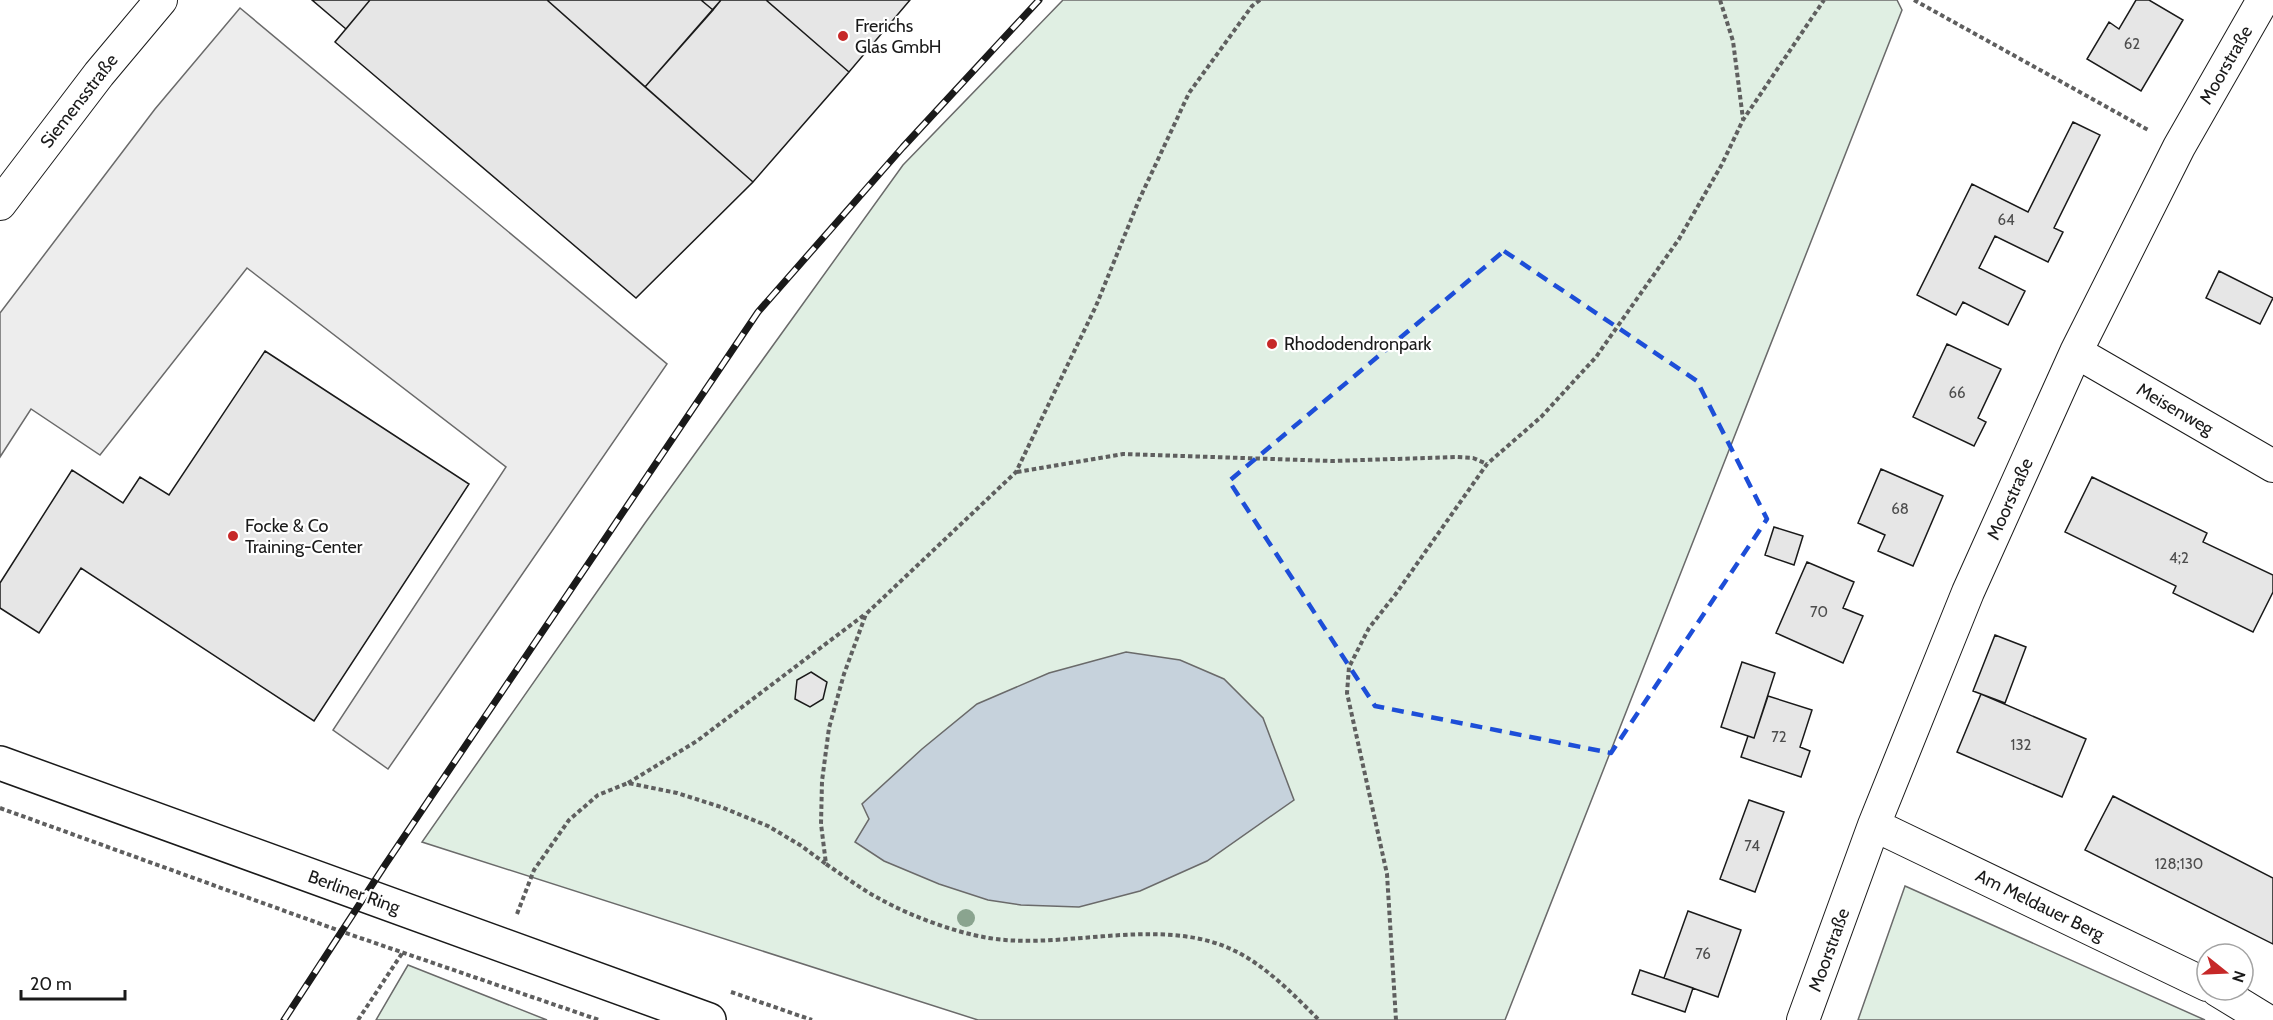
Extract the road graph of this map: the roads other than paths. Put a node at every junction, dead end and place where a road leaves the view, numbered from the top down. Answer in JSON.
{"nodes":[{"id":1,"x":161,"y":0,"type":"edge"},
{"id":2,"x":2266,"y":4,"type":"edge"},
{"id":3,"x":0,"y":204,"type":"edge"},
{"id":4,"x":2076,"y":352,"type":"junction"},
{"id":5,"x":2273,"y":466,"type":"edge"},
{"id":6,"x":0,"y":763,"type":"edge"},
{"id":7,"x":1874,"y":825,"type":"junction"},
{"id":8,"x":2195,"y":979,"type":"edge"},
{"id":9,"x":2237,"y":1002,"type":"edge"},
{"id":10,"x":709,"y":1020,"type":"edge"},
{"id":11,"x":1803,"y":1020,"type":"edge"},
{"id":12,"x":2266,"y":1020,"type":"edge"}],
"edges":[{"from":1,"to":3,"type":"street","name":"Siemensstraße"},
{"from":2,"to":4,"type":"street","name":"Moorstraße"},
{"from":4,"to":5,"type":"street","name":"Meisenweg"},
{"from":4,"to":7,"type":"street","name":"Moorstraße"},
{"from":6,"to":10,"type":"street","name":"Berliner Ring"},
{"from":7,"to":8,"type":"street","name":"Am Meldauer Berg"},
{"from":7,"to":11,"type":"street","name":"Moorstraße"},
{"from":9,"to":12,"type":"street"}]}
